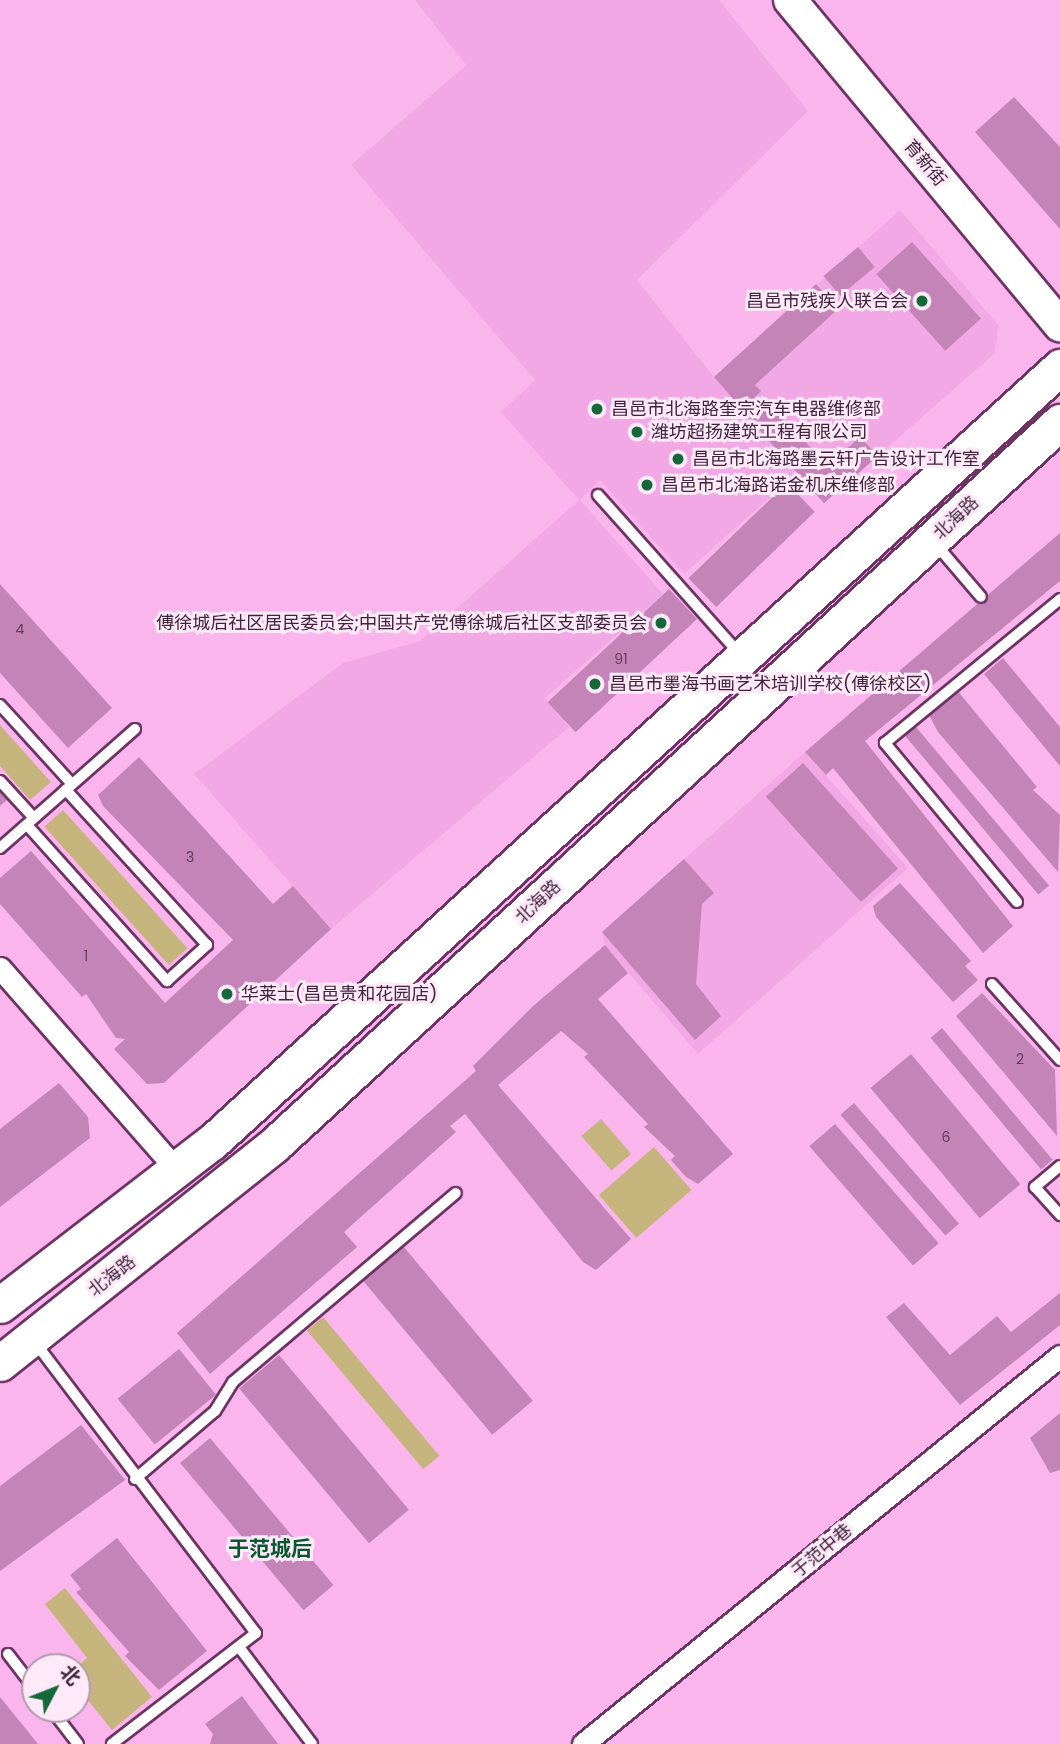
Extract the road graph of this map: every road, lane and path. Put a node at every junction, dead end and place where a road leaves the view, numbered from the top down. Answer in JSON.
{"nodes":[{"id":1,"x":790,"y":0,"type":"edge"},
{"id":2,"x":1060,"y":325,"type":"edge"},
{"id":3,"x":1060,"y":367,"type":"edge"},
{"id":4,"x":1060,"y":422,"type":"edge"},
{"id":5,"x":598,"y":495,"type":"dead end"},
{"id":6,"x":932,"y":540,"type":"junction"},
{"id":7,"x":981,"y":597,"type":"dead end"},
{"id":8,"x":1060,"y":598,"type":"edge"},
{"id":9,"x":743,"y":657,"type":"junction"},
{"id":10,"x":0,"y":705,"type":"edge"},
{"id":11,"x":135,"y":729,"type":"dead end"},
{"id":12,"x":0,"y":781,"type":"edge"},
{"id":13,"x":69,"y":787,"type":"junction"},
{"id":14,"x":30,"y":821,"type":"junction"},
{"id":15,"x":0,"y":848,"type":"edge"},
{"id":16,"x":1017,"y":902,"type":"dead end"},
{"id":17,"x":0,"y":968,"type":"edge"},
{"id":18,"x":992,"y":984,"type":"dead end"},
{"id":19,"x":1060,"y":1060,"type":"edge"},
{"id":20,"x":1060,"y":1166,"type":"edge"},
{"id":21,"x":177,"y":1170,"type":"junction"},
{"id":22,"x":456,"y":1193,"type":"dead end"},
{"id":23,"x":1060,"y":1215,"type":"edge"},
{"id":24,"x":0,"y":1305,"type":"edge"},
{"id":25,"x":33,"y":1338,"type":"junction"},
{"id":26,"x":1060,"y":1356,"type":"edge"},
{"id":27,"x":0,"y":1363,"type":"edge"},
{"id":28,"x":135,"y":1479,"type":"junction"},
{"id":29,"x":239,"y":1647,"type":"junction"},
{"id":30,"x":8,"y":1654,"type":"dead end"},
{"id":31,"x":21,"y":1671,"type":"edge"},
{"id":32,"x":62,"y":1723,"type":"edge"},
{"id":33,"x":78,"y":1744,"type":"edge"},
{"id":34,"x":112,"y":1744,"type":"edge"},
{"id":35,"x":312,"y":1744,"type":"edge"},
{"id":36,"x":583,"y":1744,"type":"edge"}],
"edges":[{"from":1,"to":2,"type":"street","name":"育新街"},
{"from":3,"to":9,"type":"main road"},
{"from":4,"to":6,"type":"main road","name":"北海路"},
{"from":5,"to":9,"type":"lane"},
{"from":6,"to":7,"type":"lane"},
{"from":6,"to":25,"type":"main road","name":"北海路"},
{"from":8,"to":16,"type":"lane"},
{"from":9,"to":21,"type":"main road"},
{"from":10,"to":13,"type":"lane"},
{"from":11,"to":13,"type":"lane"},
{"from":12,"to":14,"type":"lane"},
{"from":13,"to":14,"type":"lane"},
{"from":13,"to":14,"type":"lane"},
{"from":14,"to":15,"type":"lane"},
{"from":17,"to":21,"type":"street"},
{"from":18,"to":19,"type":"lane"},
{"from":20,"to":23,"type":"lane"},
{"from":21,"to":24,"type":"main road"},
{"from":22,"to":28,"type":"lane"},
{"from":25,"to":27,"type":"main road","name":"北海路"},
{"from":25,"to":28,"type":"lane"},
{"from":26,"to":36,"type":"street","name":"于范中巷"},
{"from":28,"to":29,"type":"lane"},
{"from":29,"to":34,"type":"lane"},
{"from":29,"to":35,"type":"lane"},
{"from":30,"to":31,"type":"lane"},
{"from":32,"to":33,"type":"lane"}]}
